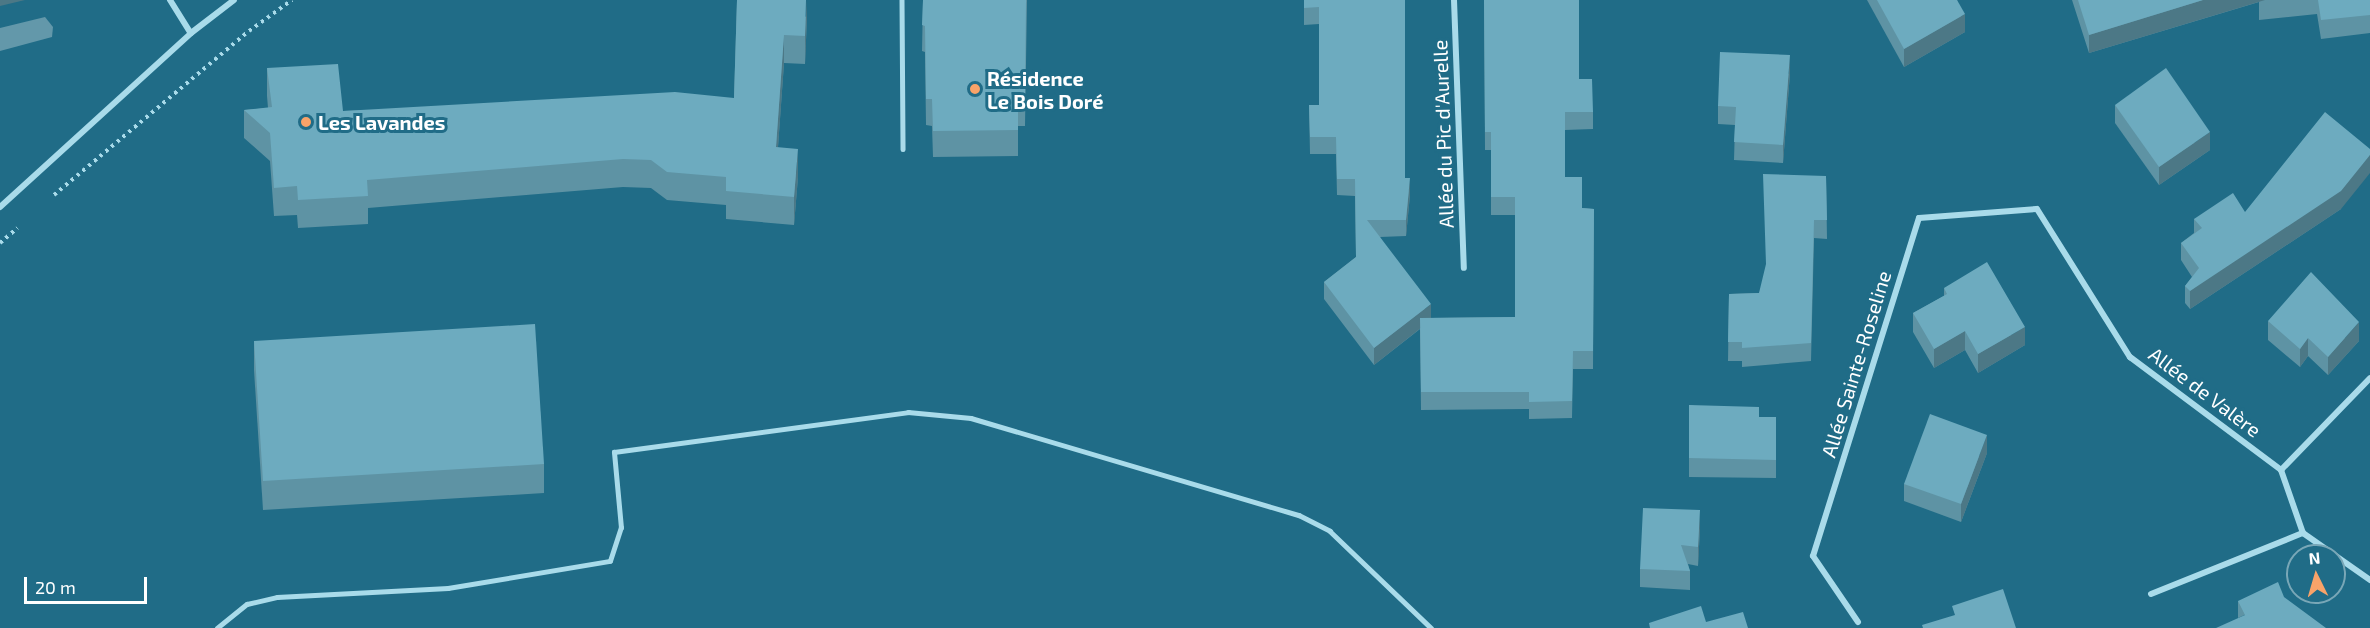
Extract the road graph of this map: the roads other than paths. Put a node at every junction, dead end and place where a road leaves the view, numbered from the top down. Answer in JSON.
{"nodes":[{"id":1,"x":170,"y":0,"type":"edge"},
{"id":2,"x":234,"y":0,"type":"edge"},
{"id":3,"x":902,"y":0,"type":"edge"},
{"id":4,"x":1454,"y":0,"type":"edge"},
{"id":5,"x":190,"y":33,"type":"junction"},
{"id":6,"x":903,"y":149,"type":"dead end"},
{"id":7,"x":0,"y":207,"type":"edge"},
{"id":8,"x":2037,"y":209,"type":"joint"},
{"id":9,"x":1464,"y":268,"type":"dead end"},
{"id":10,"x":2370,"y":378,"type":"edge"},
{"id":11,"x":2281,"y":470,"type":"junction"},
{"id":12,"x":2303,"y":533,"type":"junction"},
{"id":13,"x":2370,"y":580,"type":"edge"},
{"id":14,"x":2151,"y":594,"type":"dead end"},
{"id":15,"x":1858,"y":622,"type":"dead end"},
{"id":16,"x":217,"y":628,"type":"edge"},
{"id":17,"x":1431,"y":628,"type":"edge"}],
"edges":[{"from":1,"to":5,"type":"street"},
{"from":2,"to":5,"type":"street"},
{"from":3,"to":6,"type":"lane"},
{"from":4,"to":9,"type":"street","name":"Allée du Pic d'Aurelle"},
{"from":5,"to":7,"type":"street"},
{"from":8,"to":11,"type":"street","name":"Allée de Valère"},
{"from":8,"to":15,"type":"street","name":"Allée Sainte-Roseline"},
{"from":10,"to":11,"type":"street"},
{"from":11,"to":12,"type":"street"},
{"from":12,"to":13,"type":"street"},
{"from":12,"to":14,"type":"street"},
{"from":16,"to":17,"type":"lane"}]}
